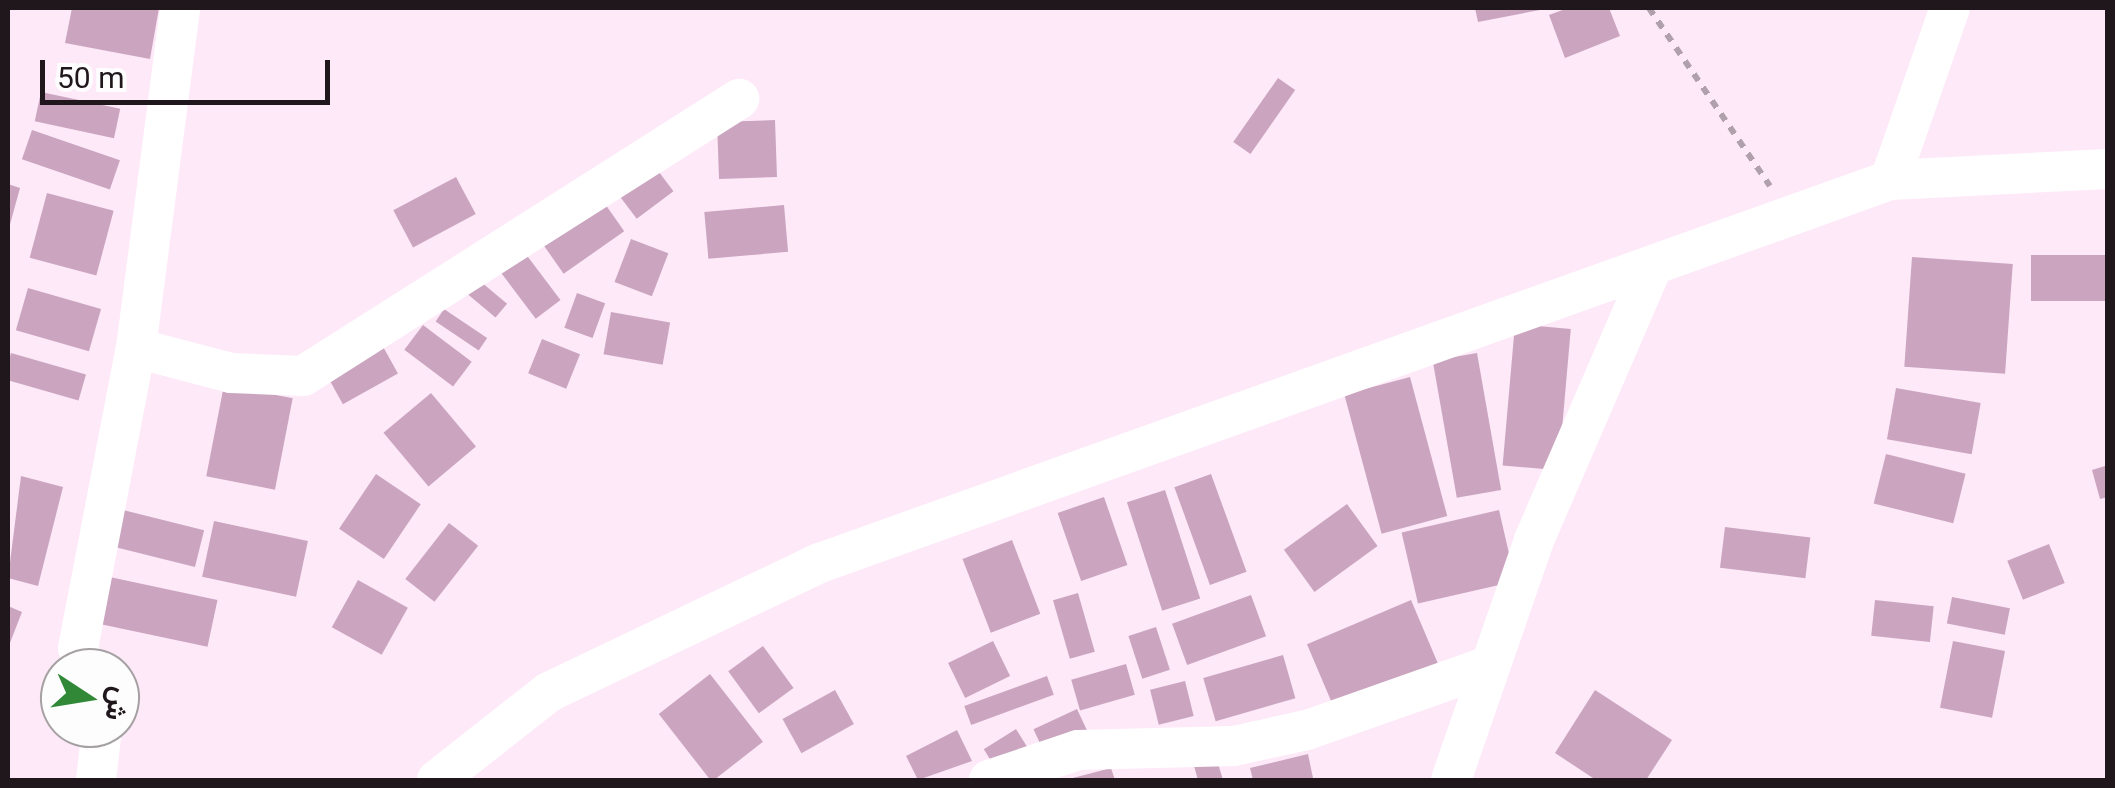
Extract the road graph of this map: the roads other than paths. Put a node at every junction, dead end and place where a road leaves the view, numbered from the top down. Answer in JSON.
{"nodes":[{"id":1,"x":180,"y":8,"type":"edge"},
{"id":2,"x":1950,"y":8,"type":"edge"},
{"id":3,"x":739,"y":99,"type":"dead end"},
{"id":4,"x":2108,"y":169,"type":"edge"},
{"id":5,"x":1890,"y":180,"type":"junction"},
{"id":6,"x":1651,"y":270,"type":"junction"},
{"id":7,"x":136,"y":348,"type":"junction"},
{"id":8,"x":78,"y":648,"type":"edge"},
{"id":9,"x":1486,"y":667,"type":"junction"},
{"id":10,"x":100,"y":748,"type":"edge"},
{"id":11,"x":96,"y":780,"type":"edge"},
{"id":12,"x":437,"y":780,"type":"edge"},
{"id":13,"x":989,"y":780,"type":"edge"},
{"id":14,"x":1451,"y":780,"type":"edge"}],
"edges":[{"from":1,"to":7,"type":"street"},
{"from":2,"to":5,"type":"street"},
{"from":3,"to":7,"type":"street"},
{"from":4,"to":5,"type":"street"},
{"from":5,"to":6,"type":"street"},
{"from":6,"to":9,"type":"street"},
{"from":6,"to":12,"type":"street"},
{"from":7,"to":8,"type":"street"},
{"from":9,"to":13,"type":"street"},
{"from":9,"to":14,"type":"street"},
{"from":10,"to":11,"type":"street"}]}
